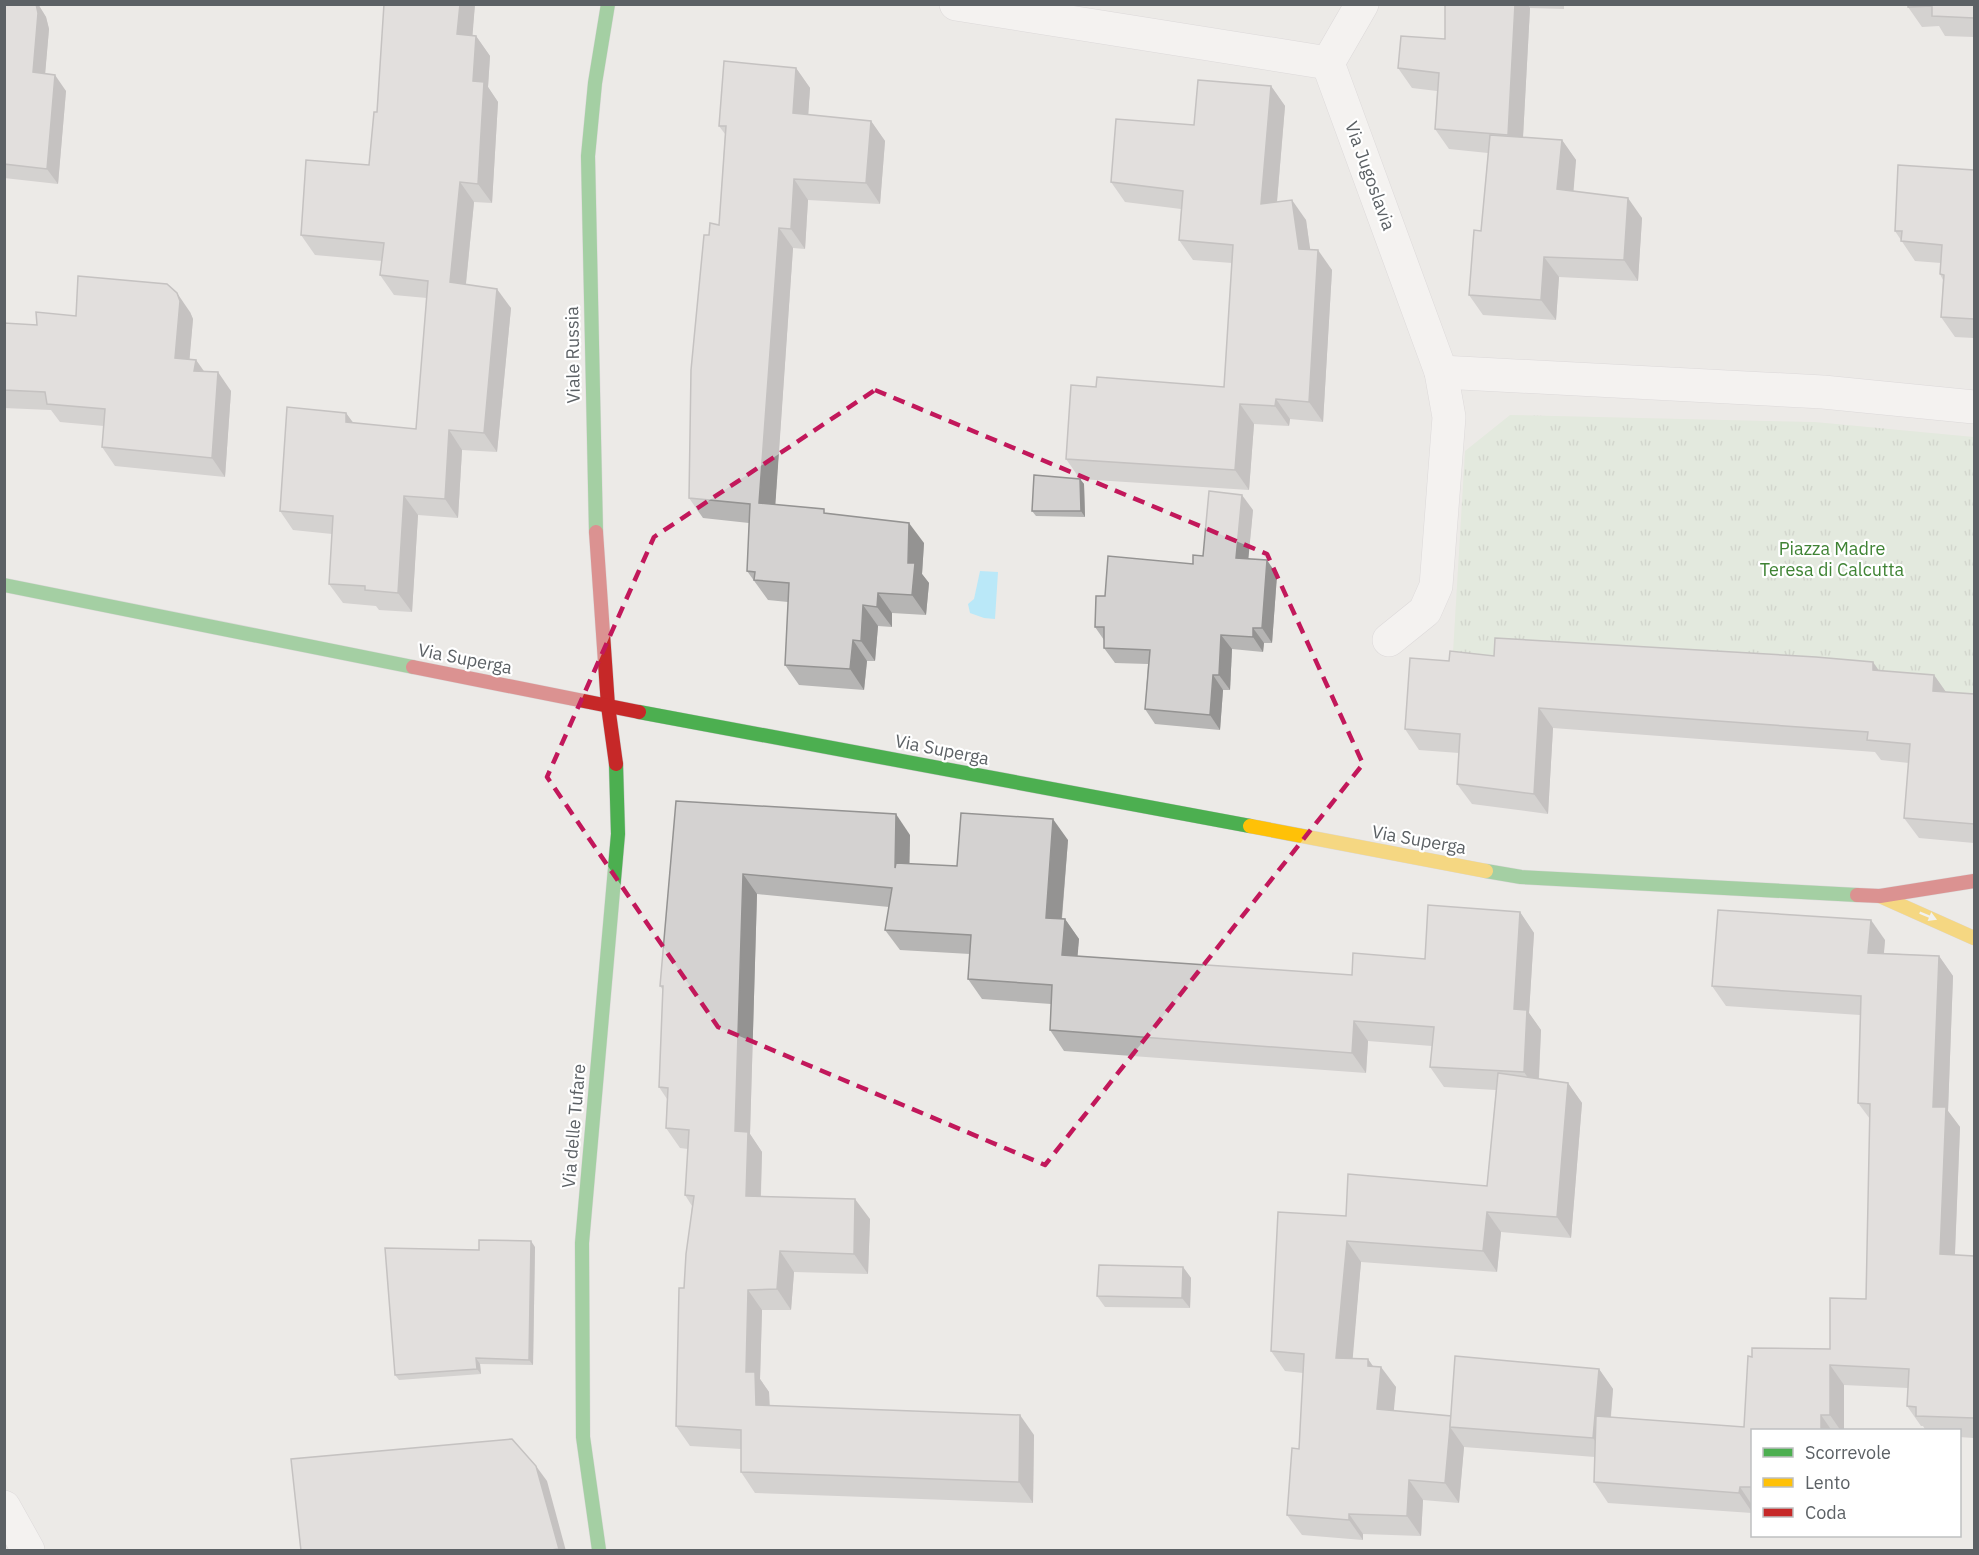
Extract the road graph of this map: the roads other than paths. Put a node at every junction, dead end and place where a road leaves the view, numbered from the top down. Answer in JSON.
{"nodes":[{"id":1,"x":608,"y":4,"type":"edge"},
{"id":2,"x":956,"y":4,"type":"edge"},
{"id":3,"x":1362,"y":4,"type":"edge"},
{"id":4,"x":1328,"y":63,"type":"junction"},
{"id":5,"x":1441,"y":372,"type":"junction"},
{"id":6,"x":1974,"y":407,"type":"edge"},
{"id":7,"x":4,"y":585,"type":"edge"},
{"id":8,"x":1389,"y":640,"type":"dead end"},
{"id":9,"x":608,"y":706,"type":"junction"},
{"id":10,"x":1974,"y":881,"type":"edge"},
{"id":11,"x":1880,"y":896,"type":"junction"},
{"id":12,"x":1974,"y":938,"type":"edge"},
{"id":13,"x":4,"y":1507,"type":"edge"},
{"id":14,"x":28,"y":1551,"type":"edge"},
{"id":15,"x":599,"y":1551,"type":"edge"}],
"edges":[{"from":1,"to":9,"type":"street","name":"Viale Russia"},
{"from":2,"to":4,"type":"street"},
{"from":3,"to":4,"type":"street"},
{"from":4,"to":5,"type":"street","name":"Via Jugoslavia"},
{"from":5,"to":6,"type":"street"},
{"from":5,"to":8,"type":"street","name":"Via Jugoslavia"},
{"from":7,"to":9,"type":"street","name":"Via Superga"},
{"from":9,"to":11,"type":"street","name":"Via Superga"},
{"from":9,"to":15,"type":"street","name":"Via delle Tufare"},
{"from":10,"to":11,"type":"street","name":"Via Superga"},
{"from":11,"to":12,"type":"street","name":"Via Superga","one_way":true},
{"from":13,"to":14,"type":"street"}]}
